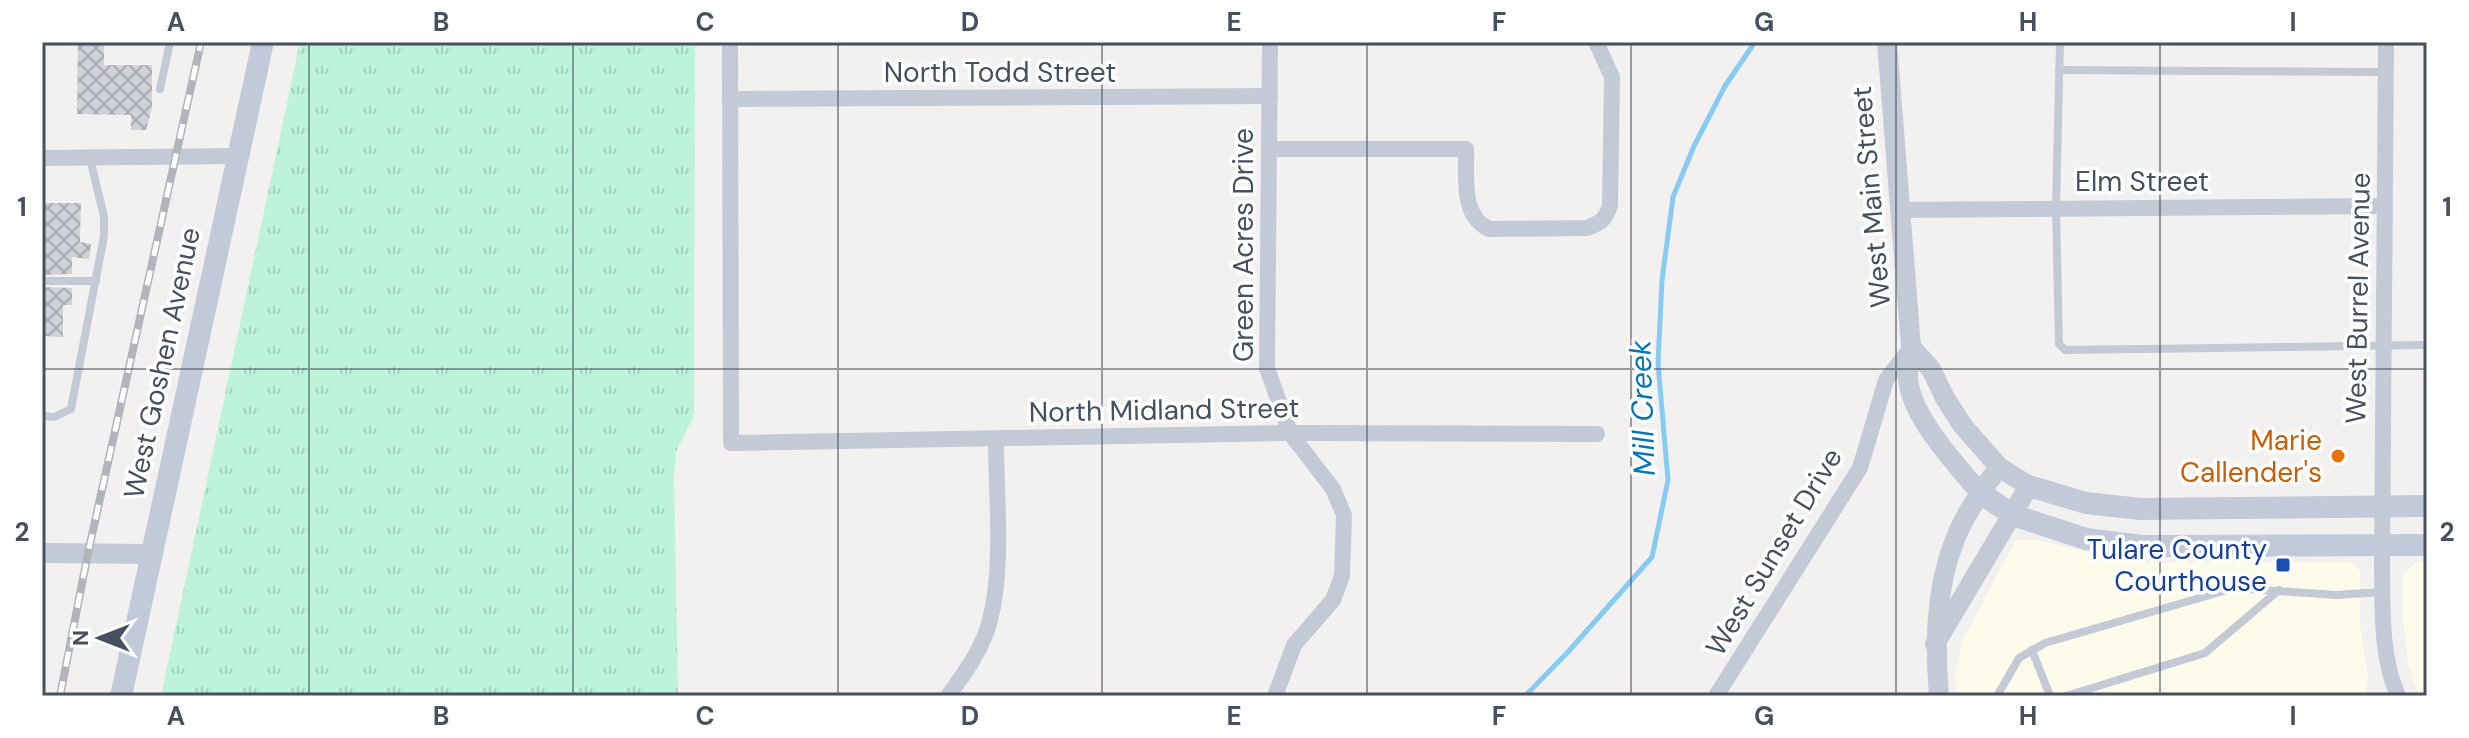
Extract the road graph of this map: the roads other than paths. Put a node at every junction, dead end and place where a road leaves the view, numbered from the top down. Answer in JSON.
{"nodes":[{"id":1,"x":170,"y":42,"type":"edge"},
{"id":2,"x":263,"y":42,"type":"edge"},
{"id":3,"x":730,"y":42,"type":"edge"},
{"id":4,"x":1270,"y":42,"type":"edge"},
{"id":5,"x":1596,"y":42,"type":"edge"},
{"id":6,"x":1887,"y":42,"type":"edge"},
{"id":7,"x":2060,"y":42,"type":"edge"},
{"id":8,"x":2386,"y":42,"type":"edge"},
{"id":9,"x":2059,"y":70,"type":"junction"},
{"id":10,"x":2386,"y":72,"type":"junction"},
{"id":11,"x":160,"y":89,"type":"dead end"},
{"id":12,"x":1270,"y":96,"type":"junction"},
{"id":13,"x":730,"y":99,"type":"junction"},
{"id":14,"x":1270,"y":149,"type":"junction"},
{"id":15,"x":237,"y":156,"type":"junction"},
{"id":16,"x":42,"y":158,"type":"edge"},
{"id":17,"x":90,"y":158,"type":"junction"},
{"id":18,"x":2385,"y":206,"type":"junction"},
{"id":19,"x":2056,"y":208,"type":"junction"},
{"id":20,"x":1899,"y":210,"type":"junction"},
{"id":21,"x":46,"y":281,"type":"dead end"},
{"id":22,"x":96,"y":281,"type":"junction"},
{"id":23,"x":2384,"y":345,"type":"junction"},
{"id":24,"x":2427,"y":345,"type":"edge"},
{"id":25,"x":1911,"y":347,"type":"junction"},
{"id":26,"x":42,"y":416,"type":"edge"},
{"id":27,"x":1290,"y":433,"type":"junction"},
{"id":28,"x":1597,"y":434,"type":"dead end"},
{"id":29,"x":996,"y":440,"type":"junction"},
{"id":30,"x":1999,"y":467,"type":"junction"},
{"id":31,"x":2029,"y":486,"type":"junction"},
{"id":32,"x":1980,"y":493,"type":"junction"},
{"id":33,"x":2427,"y":506,"type":"edge"},
{"id":34,"x":2382,"y":507,"type":"junction"},
{"id":35,"x":2013,"y":515,"type":"junction"},
{"id":36,"x":2381,"y":545,"type":"junction"},
{"id":37,"x":2427,"y":545,"type":"edge"},
{"id":38,"x":42,"y":553,"type":"edge"},
{"id":39,"x":152,"y":554,"type":"junction"},
{"id":40,"x":2279,"y":589,"type":"junction"},
{"id":41,"x":2382,"y":592,"type":"junction"},
{"id":42,"x":1935,"y":644,"type":"junction"},
{"id":43,"x":2032,"y":650,"type":"junction"},
{"id":44,"x":121,"y":696,"type":"edge"},
{"id":45,"x":948,"y":696,"type":"edge"},
{"id":46,"x":1275,"y":696,"type":"edge"},
{"id":47,"x":1716,"y":696,"type":"edge"},
{"id":48,"x":1939,"y":696,"type":"edge"},
{"id":49,"x":1997,"y":696,"type":"edge"},
{"id":50,"x":2050,"y":696,"type":"edge"},
{"id":51,"x":2066,"y":696,"type":"edge"},
{"id":52,"x":2398,"y":696,"type":"edge"}],
"edges":[{"from":1,"to":11,"type":"lane"},
{"from":2,"to":15,"type":"main road","name":"West Goshen Avenue"},
{"from":3,"to":13,"type":"street"},
{"from":4,"to":12,"type":"street","name":"Green Acres Drive"},
{"from":5,"to":14,"type":"street"},
{"from":6,"to":20,"type":"street","name":"West Main Street"},
{"from":7,"to":9,"type":"lane"},
{"from":8,"to":10,"type":"street","name":"West Burrel Avenue"},
{"from":9,"to":10,"type":"lane"},
{"from":9,"to":19,"type":"lane"},
{"from":10,"to":18,"type":"street","name":"West Burrel Avenue"},
{"from":12,"to":13,"type":"street","name":"North Todd Street"},
{"from":12,"to":14,"type":"street","name":"Green Acres Drive"},
{"from":13,"to":29,"type":"street","name":"North Midland Street"},
{"from":14,"to":27,"type":"street","name":"Green Acres Drive"},
{"from":15,"to":17,"type":"street"},
{"from":15,"to":39,"type":"main road","name":"West Goshen Avenue"},
{"from":16,"to":17,"type":"street"},
{"from":17,"to":22,"type":"lane"},
{"from":18,"to":19,"type":"street","name":"Elm Street"},
{"from":18,"to":23,"type":"street","name":"West Burrel Avenue"},
{"from":19,"to":20,"type":"street","name":"Elm Street"},
{"from":19,"to":23,"type":"lane"},
{"from":20,"to":25,"type":"street","name":"West Main Street"},
{"from":21,"to":22,"type":"lane"},
{"from":22,"to":26,"type":"lane"},
{"from":23,"to":24,"type":"lane"},
{"from":23,"to":34,"type":"street","name":"West Burrel Avenue"},
{"from":25,"to":30,"type":"street"},
{"from":25,"to":32,"type":"street","name":"West Main Street"},
{"from":25,"to":47,"type":"street","name":"West Sunset Drive"},
{"from":27,"to":28,"type":"street","name":"North Midland Street"},
{"from":27,"to":29,"type":"street","name":"North Midland Street"},
{"from":27,"to":46,"type":"street","name":"Green Acres Drive"},
{"from":29,"to":45,"type":"street"},
{"from":30,"to":31,"type":"street"},
{"from":30,"to":32,"type":"street"},
{"from":31,"to":34,"type":"main road"},
{"from":31,"to":35,"type":"street"},
{"from":32,"to":35,"type":"main road"},
{"from":32,"to":42,"type":"street"},
{"from":33,"to":34,"type":"main road"},
{"from":34,"to":36,"type":"street","name":"West Burrel Avenue"},
{"from":35,"to":36,"type":"main road"},
{"from":35,"to":42,"type":"street"},
{"from":36,"to":37,"type":"main road"},
{"from":36,"to":41,"type":"street","name":"West Burrel Avenue"},
{"from":38,"to":39,"type":"street"},
{"from":39,"to":44,"type":"main road","name":"West Goshen Avenue"},
{"from":40,"to":41,"type":"lane"},
{"from":40,"to":43,"type":"lane"},
{"from":40,"to":51,"type":"lane"},
{"from":41,"to":52,"type":"street","name":"West Burrel Avenue"},
{"from":42,"to":48,"type":"street"},
{"from":43,"to":49,"type":"lane"},
{"from":43,"to":50,"type":"lane"}]}
